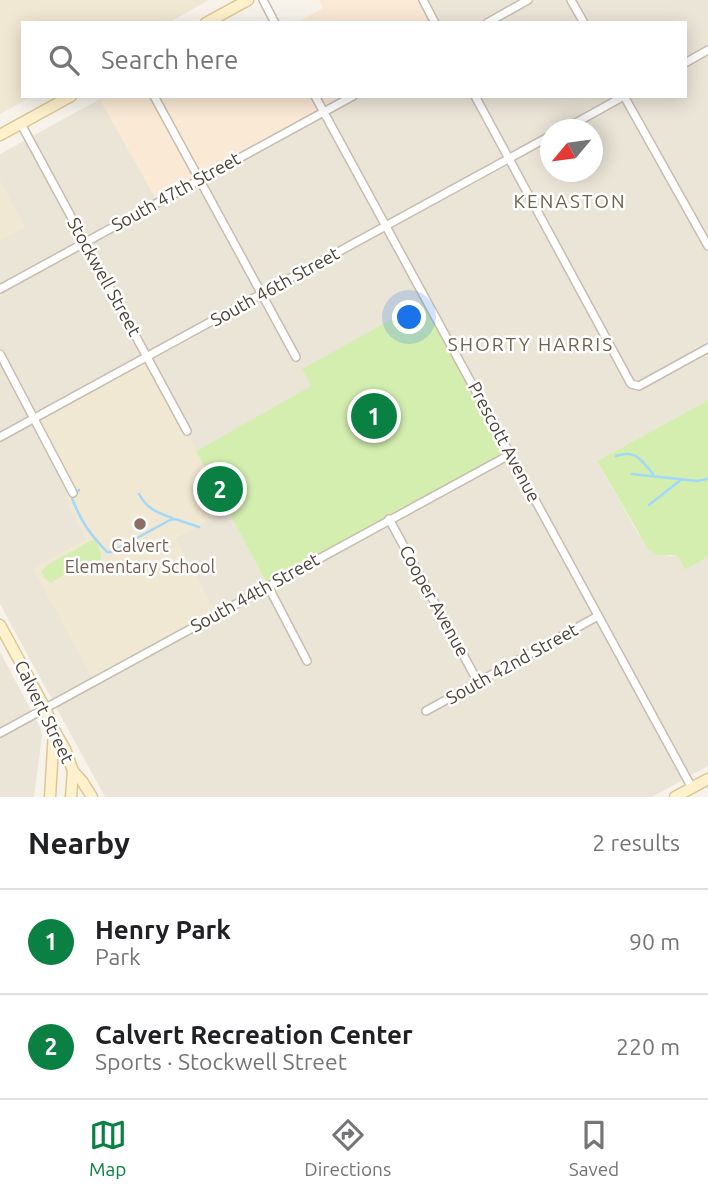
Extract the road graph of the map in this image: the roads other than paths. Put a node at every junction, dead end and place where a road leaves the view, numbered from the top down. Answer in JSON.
{"nodes":[{"id":1,"x":248,"y":0,"type":"edge"},
{"id":2,"x":263,"y":0,"type":"edge"},
{"id":3,"x":423,"y":0,"type":"edge"},
{"id":4,"x":528,"y":0,"type":"edge"},
{"id":5,"x":571,"y":0,"type":"edge"},
{"id":6,"x":210,"y":21,"type":"edge"},
{"id":7,"x":274,"y":21,"type":"edge"},
{"id":8,"x":434,"y":21,"type":"edge"},
{"id":9,"x":491,"y":21,"type":"edge"},
{"id":10,"x":583,"y":21,"type":"edge"},
{"id":11,"x":708,"y":50,"type":"edge"},
{"id":12,"x":687,"y":62,"type":"edge"},
{"id":13,"x":67,"y":98,"type":"edge"},
{"id":14,"x":155,"y":98,"type":"edge"},
{"id":15,"x":316,"y":98,"type":"edge"},
{"id":16,"x":349,"y":98,"type":"edge"},
{"id":17,"x":476,"y":98,"type":"edge"},
{"id":18,"x":620,"y":98,"type":"edge"},
{"id":19,"x":625,"y":98,"type":"edge"},
{"id":20,"x":324,"y":112,"type":"junction"},
{"id":21,"x":583,"y":119,"type":"edge"},
{"id":22,"x":21,"y":124,"type":"junction"},
{"id":23,"x":0,"y":135,"type":"edge"},
{"id":24,"x":540,"y":142,"type":"edge"},
{"id":25,"x":509,"y":159,"type":"junction"},
{"id":26,"x":200,"y":180,"type":"junction"},
{"id":27,"x":386,"y":226,"type":"junction"},
{"id":28,"x":85,"y":242,"type":"junction"},
{"id":29,"x":708,"y":247,"type":"edge"},
{"id":30,"x":0,"y":289,"type":"edge"},
{"id":31,"x":262,"y":294,"type":"junction"},
{"id":32,"x":708,"y":348,"type":"edge"},
{"id":33,"x":0,"y":354,"type":"edge"},
{"id":34,"x":148,"y":356,"type":"junction"},
{"id":35,"x":296,"y":357,"type":"dead end"},
{"id":36,"x":34,"y":418,"type":"junction"},
{"id":37,"x":187,"y":432,"type":"dead end"},
{"id":38,"x":0,"y":437,"type":"edge"},
{"id":39,"x":510,"y":454,"type":"junction"},
{"id":40,"x":73,"y":493,"type":"dead end"},
{"id":41,"x":389,"y":519,"type":"junction"},
{"id":42,"x":268,"y":586,"type":"junction"},
{"id":43,"x":598,"y":616,"type":"junction"},
{"id":44,"x":0,"y":625,"type":"edge"},
{"id":45,"x":307,"y":661,"type":"dead end"},
{"id":46,"x":478,"y":682,"type":"junction"},
{"id":47,"x":45,"y":708,"type":"junction"},
{"id":48,"x":426,"y":711,"type":"dead end"},
{"id":49,"x":54,"y":730,"type":"junction"},
{"id":50,"x":0,"y":733,"type":"edge"},
{"id":51,"x":73,"y":771,"type":"junction"},
{"id":52,"x":708,"y":779,"type":"edge"},
{"id":53,"x":692,"y":788,"type":"junction"},
{"id":54,"x":50,"y":797,"type":"edge"},
{"id":55,"x":71,"y":797,"type":"edge"},
{"id":56,"x":92,"y":797,"type":"edge"},
{"id":57,"x":675,"y":797,"type":"edge"}],
"edges":[{"from":1,"to":6,"type":"main road"},
{"from":2,"to":7,"type":"street"},
{"from":3,"to":8,"type":"street"},
{"from":4,"to":9,"type":"street"},
{"from":5,"to":10,"type":"street"},
{"from":11,"to":12,"type":"street"},
{"from":13,"to":22,"type":"main road"},
{"from":14,"to":26,"type":"street"},
{"from":15,"to":20,"type":"street","name":"Prescott Avenue"},
{"from":16,"to":20,"type":"street","name":"South 47th Street"},
{"from":17,"to":25,"type":"street"},
{"from":18,"to":21,"type":"street"},
{"from":19,"to":29,"type":"street"},
{"from":20,"to":26,"type":"street","name":"South 47th Street"},
{"from":20,"to":27,"type":"street","name":"Prescott Avenue"},
{"from":22,"to":23,"type":"main road"},
{"from":22,"to":28,"type":"street","name":"Stockwell Street"},
{"from":24,"to":25,"type":"street","name":"South 46th Street"},
{"from":25,"to":27,"type":"street","name":"South 46th Street"},
{"from":25,"to":32,"type":"street"},
{"from":26,"to":28,"type":"street","name":"South 47th Street"},
{"from":26,"to":31,"type":"street"},
{"from":27,"to":31,"type":"street","name":"South 46th Street"},
{"from":27,"to":39,"type":"street","name":"Prescott Avenue"},
{"from":28,"to":30,"type":"street","name":"South 47th Street"},
{"from":28,"to":34,"type":"street","name":"Stockwell Street"},
{"from":31,"to":34,"type":"street","name":"South 46th Street"},
{"from":31,"to":35,"type":"street"},
{"from":33,"to":36,"type":"street"},
{"from":34,"to":36,"type":"street","name":"South 46th Street"},
{"from":34,"to":37,"type":"street","name":"Stockwell Street"},
{"from":36,"to":38,"type":"street","name":"South 46th Street"},
{"from":36,"to":40,"type":"street"},
{"from":39,"to":41,"type":"street","name":"South 44th Street"},
{"from":39,"to":43,"type":"street","name":"Prescott Avenue"},
{"from":41,"to":42,"type":"street","name":"South 44th Street"},
{"from":41,"to":46,"type":"street","name":"Cooper Avenue"},
{"from":42,"to":45,"type":"street"},
{"from":42,"to":47,"type":"street","name":"South 44th Street"},
{"from":43,"to":46,"type":"street","name":"South 42nd Street"},
{"from":43,"to":53,"type":"street","name":"Prescott Avenue"},
{"from":44,"to":47,"type":"main road","name":"Calvert Street"},
{"from":46,"to":48,"type":"street","name":"South 42nd Street"},
{"from":47,"to":49,"type":"main road","name":"Calvert Street"},
{"from":47,"to":50,"type":"street","name":"South 44th Street"},
{"from":49,"to":51,"type":"main road","name":"Calvert Street"},
{"from":49,"to":54,"type":"main road"},
{"from":51,"to":55,"type":"main road"},
{"from":51,"to":56,"type":"main road","name":"Calvert Street"},
{"from":52,"to":53,"type":"main road"},
{"from":53,"to":57,"type":"main road"}]}
